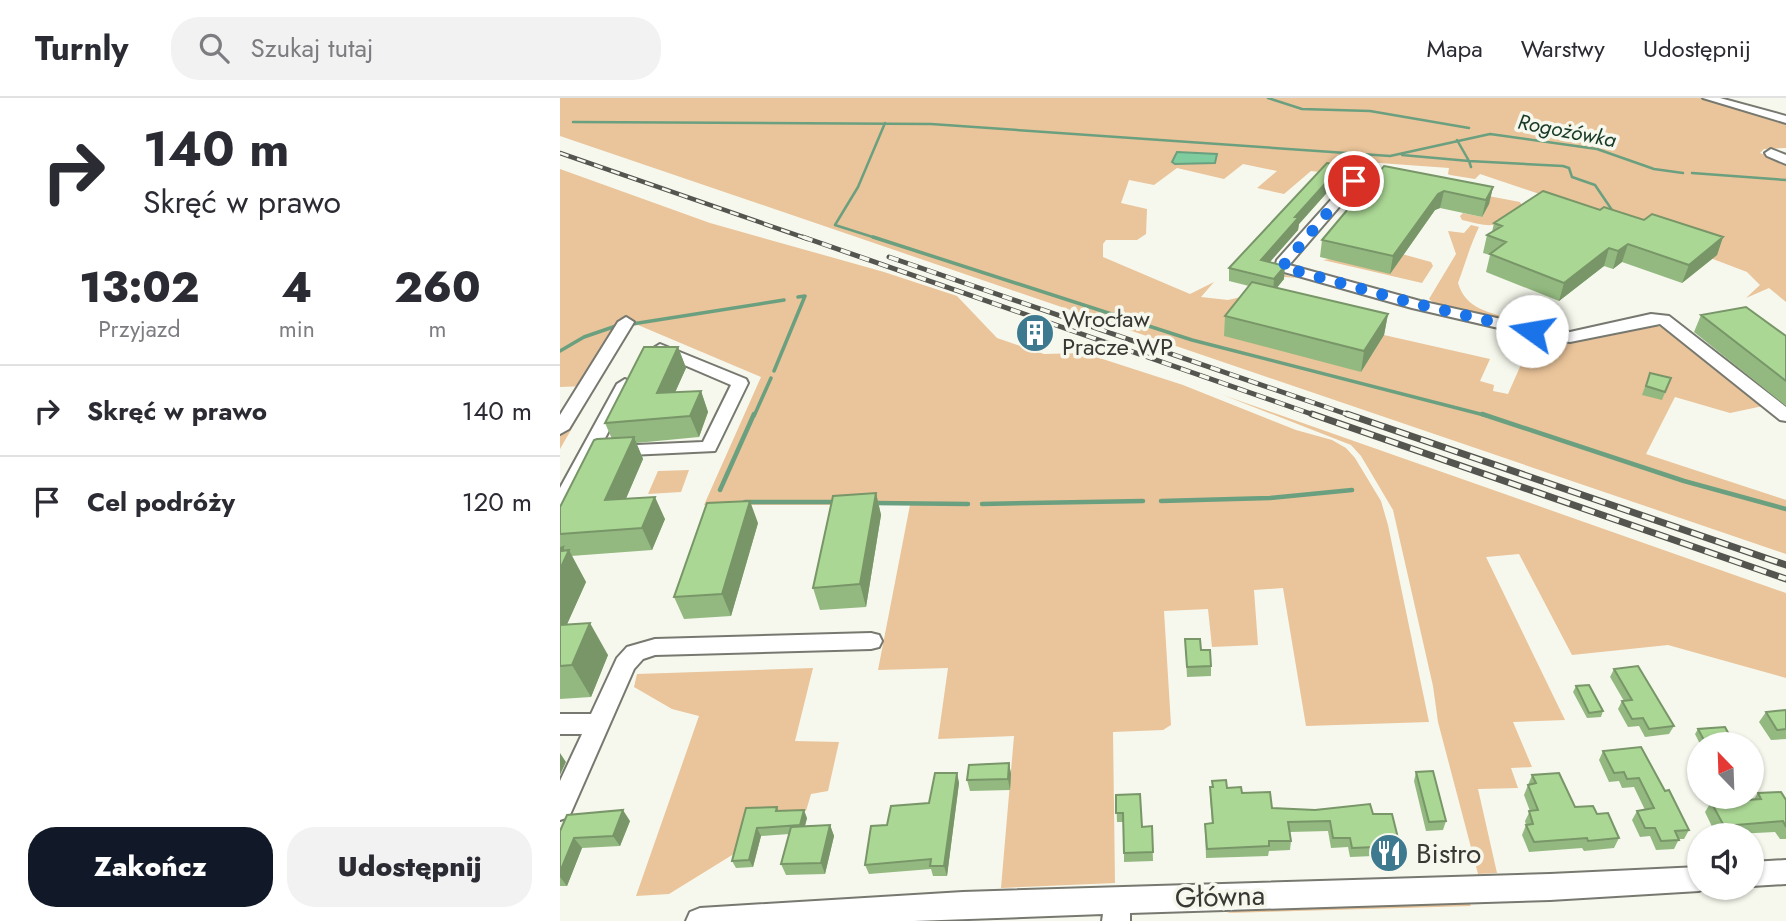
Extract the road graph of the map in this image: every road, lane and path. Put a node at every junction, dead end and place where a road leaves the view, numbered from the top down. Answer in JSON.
{"nodes":[{"id":1,"x":1709,"y":98,"type":"edge"},
{"id":2,"x":1746,"y":98,"type":"edge"},
{"id":3,"x":1786,"y":111,"type":"edge"},
{"id":4,"x":1786,"y":120,"type":"edge"},
{"id":5,"x":1786,"y":149,"type":"edge"},
{"id":6,"x":1786,"y":160,"type":"edge"},
{"id":7,"x":1360,"y":175,"type":"dead end"},
{"id":8,"x":626,"y":322,"type":"dead end"},
{"id":9,"x":644,"y":350,"type":"edge"},
{"id":10,"x":631,"y":372,"type":"edge"},
{"id":11,"x":1786,"y":416,"type":"edge"},
{"id":12,"x":560,"y":429,"type":"edge"},
{"id":13,"x":589,"y":454,"type":"junction"},
{"id":14,"x":560,"y":506,"type":"edge"},
{"id":15,"x":871,"y":641,"type":"dead end"},
{"id":16,"x":560,"y":724,"type":"edge"},
{"id":17,"x":598,"y":724,"type":"junction"},
{"id":18,"x":560,"y":809,"type":"edge"},
{"id":19,"x":1786,"y":872,"type":"edge"},
{"id":20,"x":1764,"y":873,"type":"edge"},
{"id":21,"x":1687,"y":880,"type":"edge"},
{"id":22,"x":1116,"y":910,"type":"edge"},
{"id":23,"x":700,"y":921,"type":"edge"}],
"edges":[{"from":1,"to":4,"type":"street"},
{"from":2,"to":3,"type":"street"},
{"from":5,"to":6,"type":"street"},
{"from":7,"to":11,"type":"street"},
{"from":8,"to":12,"type":"street"},
{"from":9,"to":13,"type":"street"},
{"from":10,"to":13,"type":"street"},
{"from":13,"to":14,"type":"street"},
{"from":15,"to":17,"type":"street"},
{"from":16,"to":17,"type":"street"},
{"from":17,"to":18,"type":"street"},
{"from":19,"to":20,"type":"street"},
{"from":21,"to":22,"type":"street","name":"Główna"},
{"from":22,"to":23,"type":"street","name":"Główna"}]}
